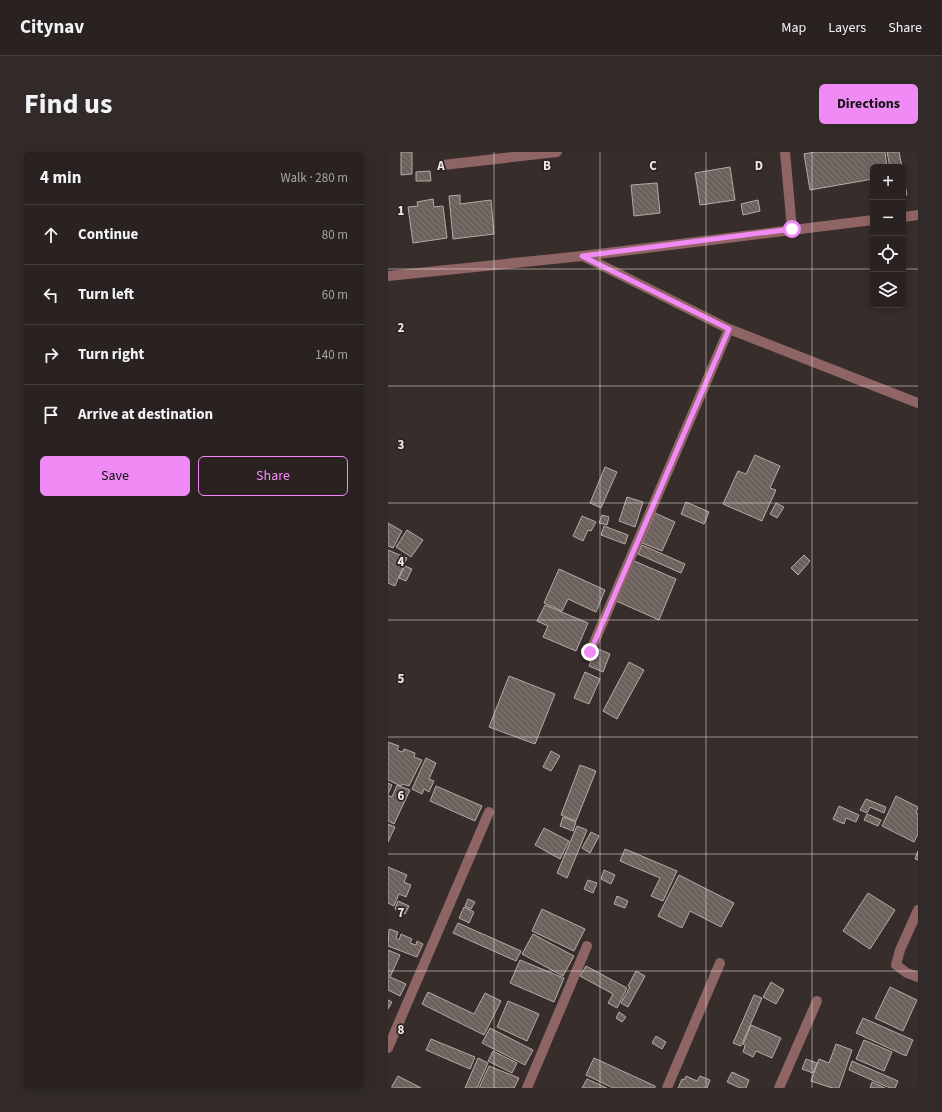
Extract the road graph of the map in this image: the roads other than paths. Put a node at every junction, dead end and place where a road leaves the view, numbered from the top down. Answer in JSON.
{"nodes":[{"id":1,"x":556,"y":152,"type":"edge"},
{"id":2,"x":784,"y":152,"type":"edge"},
{"id":3,"x":443,"y":165,"type":"dead end"},
{"id":4,"x":918,"y":215,"type":"edge"},
{"id":5,"x":906,"y":216,"type":"edge"},
{"id":6,"x":870,"y":220,"type":"edge"},
{"id":7,"x":792,"y":229,"type":"junction"},
{"id":8,"x":582,"y":256,"type":"junction"},
{"id":9,"x":388,"y":276,"type":"edge"},
{"id":10,"x":729,"y":329,"type":"junction"},
{"id":11,"x":918,"y":403,"type":"edge"},
{"id":12,"x":590,"y":652,"type":"dead end"},
{"id":13,"x":489,"y":812,"type":"dead end"},
{"id":14,"x":918,"y":910,"type":"edge"},
{"id":15,"x":587,"y":946,"type":"dead end"},
{"id":16,"x":720,"y":963,"type":"dead end"},
{"id":17,"x":918,"y":977,"type":"edge"},
{"id":18,"x":816,"y":1001,"type":"dead end"},
{"id":19,"x":388,"y":1048,"type":"edge"},
{"id":20,"x":527,"y":1088,"type":"edge"},
{"id":21,"x":667,"y":1088,"type":"edge"},
{"id":22,"x":779,"y":1088,"type":"edge"}],
"edges":[{"from":1,"to":3,"type":"street"},
{"from":2,"to":7,"type":"street"},
{"from":4,"to":5,"type":"street"},
{"from":6,"to":7,"type":"street"},
{"from":7,"to":8,"type":"street"},
{"from":8,"to":9,"type":"street"},
{"from":8,"to":10,"type":"street"},
{"from":10,"to":11,"type":"street"},
{"from":10,"to":12,"type":"street"},
{"from":13,"to":19,"type":"street"},
{"from":14,"to":17,"type":"street"},
{"from":15,"to":20,"type":"street"},
{"from":16,"to":21,"type":"street"},
{"from":18,"to":22,"type":"street"}]}
